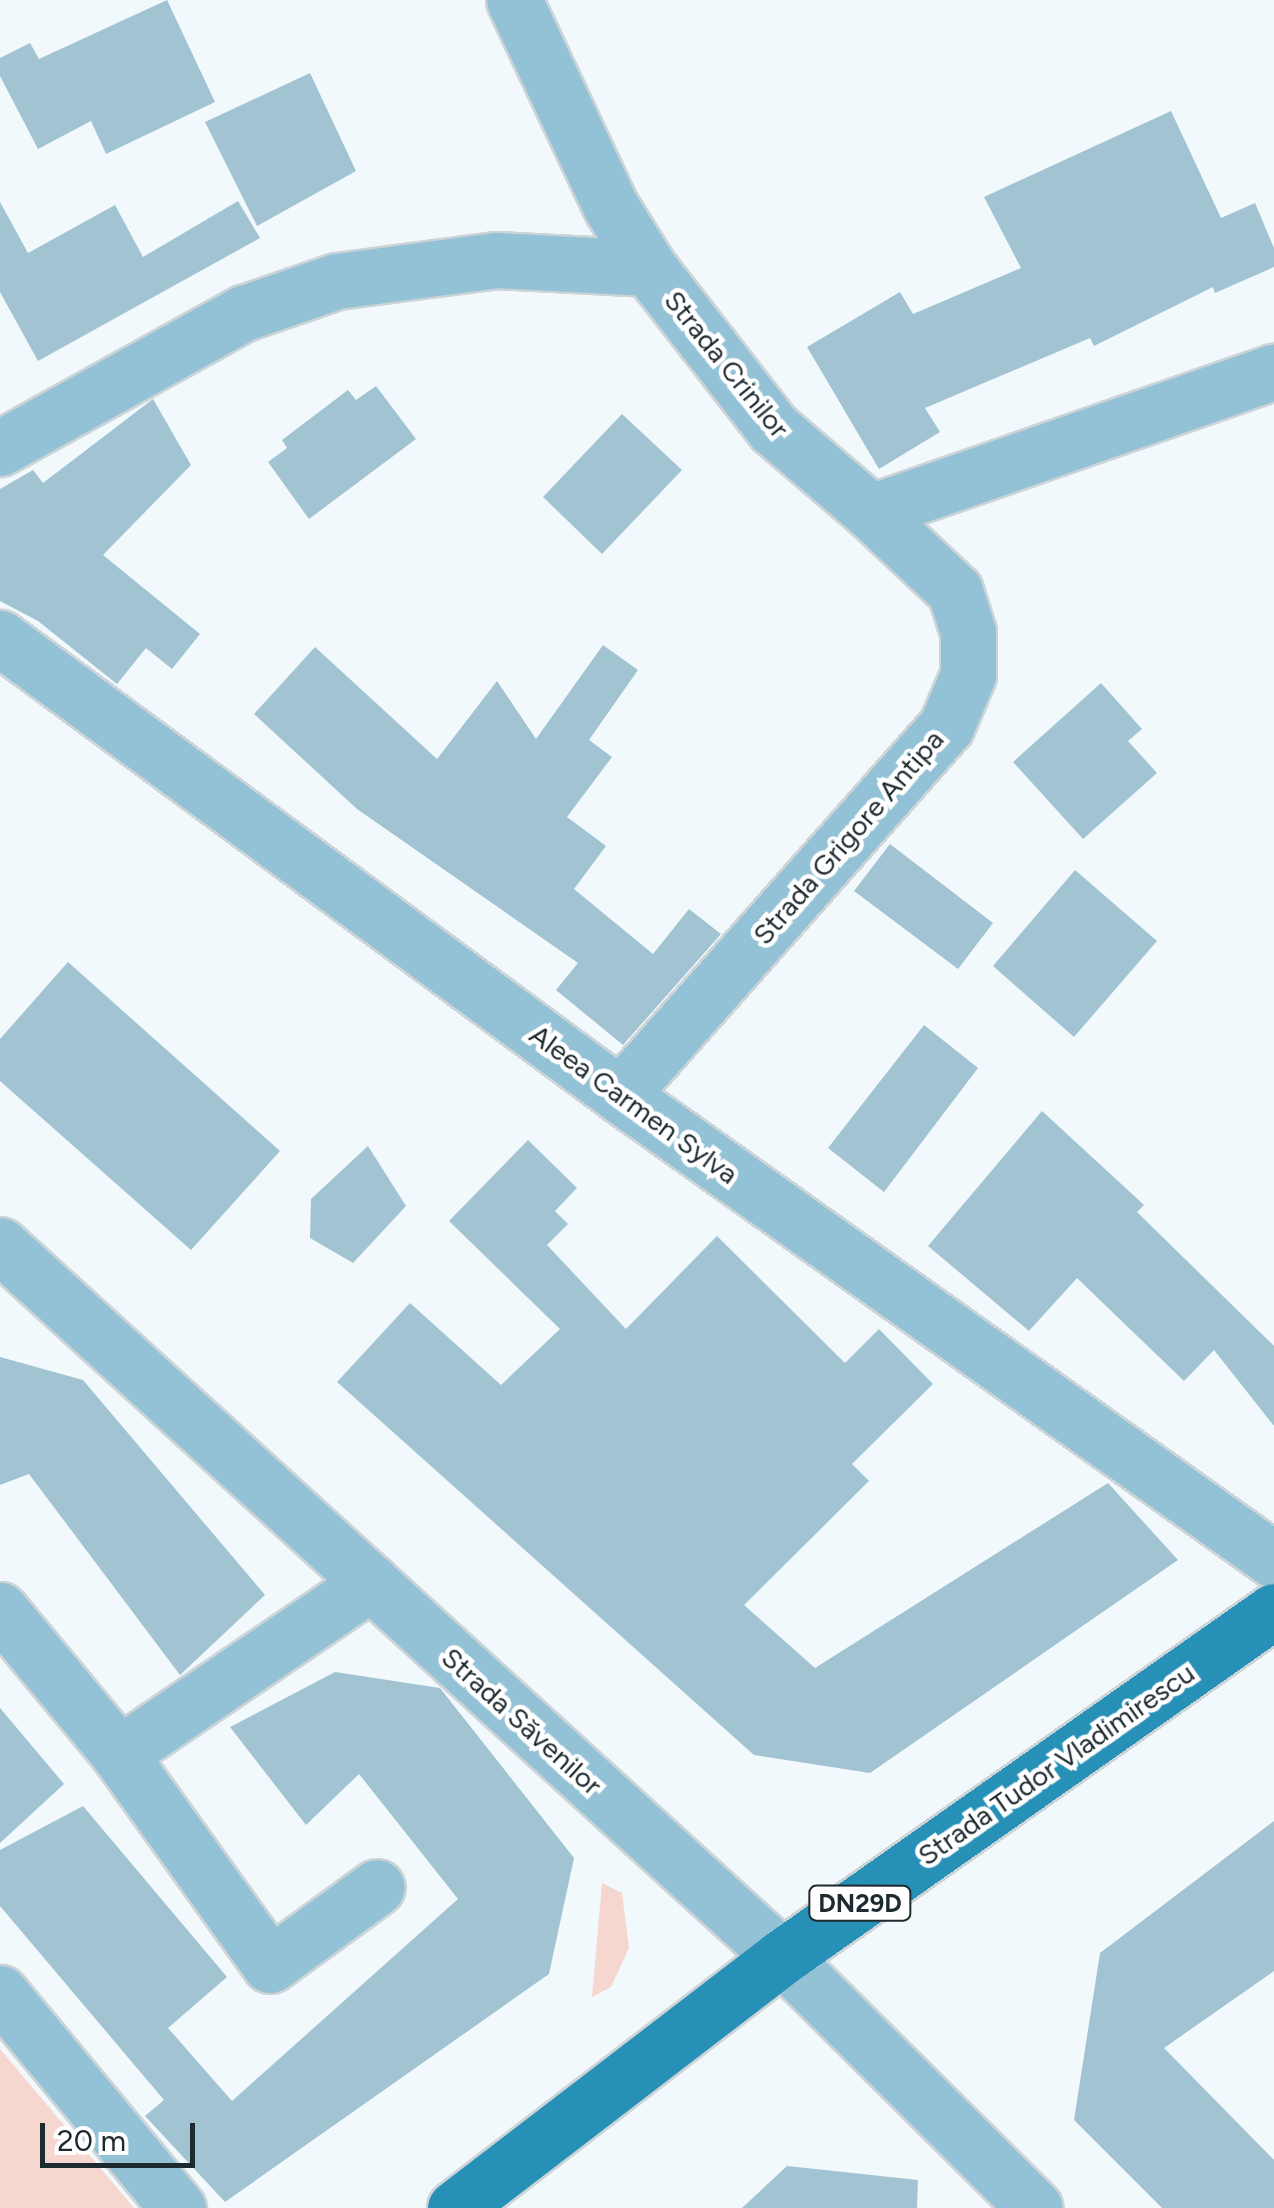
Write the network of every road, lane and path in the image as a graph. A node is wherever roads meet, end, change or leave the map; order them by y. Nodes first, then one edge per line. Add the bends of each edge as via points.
1 (514, 0) edge
2 (649, 268) junction
3 (1274, 372) edge
4 (0, 448) edge
5 (870, 512) junction
6 (0, 638) edge
7 (620, 1096) junction
8 (7, 1264) edge
9 (1274, 1560) edge
10 (371, 1584) junction
11 (0, 1610) edge
12 (1274, 1611) edge
13 (119, 1754) junction
14 (376, 1887) dead end
15 (782, 1957) junction
16 (0, 1993) edge
17 (178, 2208) edge
18 (456, 2208) edge
19 (1035, 2208) edge

1 - 2 street via 611,207
2 - 4 street, Strada Crinilor via 496,260 338,281 244,313
2 - 5 street, Strada Crinilor via 773,428
3 - 5 street
5 - 7 street, Strada Grigore Antipa via 955,591 968,632 968,675 946,726
6 - 7 street, Aleea Carmen Sylva
7 - 9 street, Aleea Carmen Sylva
8 - 10 street, Strada Săvenilor
10 - 13 street
10 - 15 street, Strada Săvenilor
11 - 13 street
12 - 15 main road, Strada Tudor Vladimirescu / DN29D
13 - 14 street via 270,1966
15 - 18 main road, Strada Tudor Vladimirescu / DN29D
15 - 19 street, Strada Săvenilor
16 - 17 street

